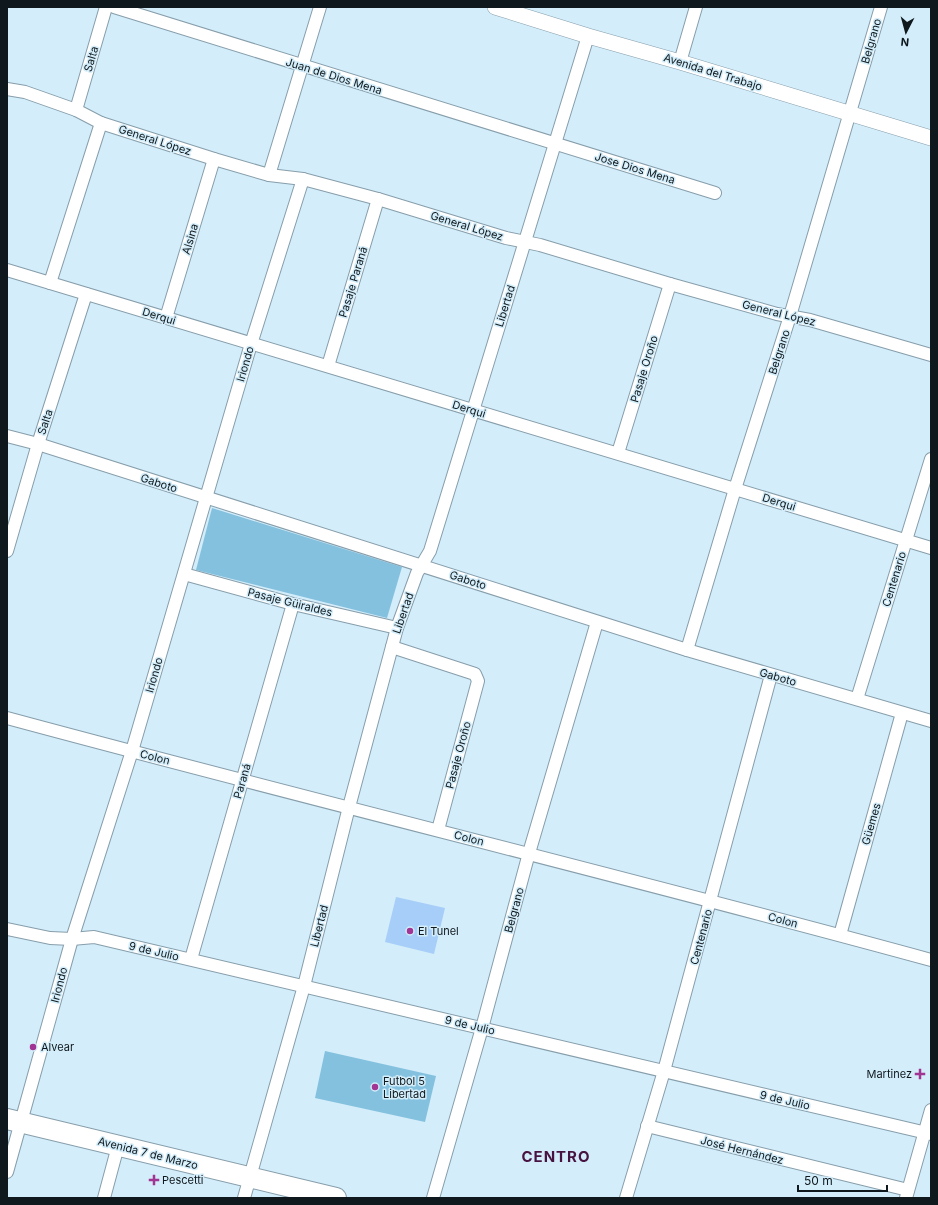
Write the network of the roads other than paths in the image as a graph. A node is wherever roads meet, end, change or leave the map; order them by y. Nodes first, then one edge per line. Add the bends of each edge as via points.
1 (106, 7) edge
2 (114, 7) edge
3 (320, 7) edge
4 (696, 7) edge
5 (882, 7) edge
6 (501, 8) edge
7 (588, 36) junction
8 (680, 62) junction
9 (301, 66) junction
10 (7, 89) edge
11 (76, 110) junction
12 (850, 114) junction
13 (101, 123) junction
14 (931, 138) edge
15 (555, 143) junction
16 (214, 159) junction
17 (269, 175) junction
18 (303, 179) junction
19 (715, 193) dead end
20 (378, 199) junction
21 (525, 242) junction
22 (7, 270) edge
23 (50, 283) junction
24 (670, 284) junction
25 (86, 294) junction
26 (790, 316) junction
27 (166, 318) junction
28 (251, 344) junction
29 (931, 355) edge
30 (328, 366) junction
31 (473, 410) junction
32 (7, 436) edge
33 (38, 444) junction
34 (618, 454) junction
35 (931, 459) edge
36 (735, 489) junction
37 (206, 498) junction
38 (9, 534) edge
39 (906, 540) junction
40 (931, 548) edge
41 (7, 551) edge
42 (422, 565) junction
43 (184, 574) junction
44 (293, 604) junction
45 (597, 622) junction
46 (397, 628) junction
47 (392, 647) junction
48 (687, 650) junction
49 (771, 675) junction
50 (857, 700) junction
51 (902, 713) junction
52 (7, 718) edge
53 (931, 721) edge
54 (132, 752) junction
55 (242, 779) junction
56 (349, 807) junction
57 (438, 830) junction
58 (529, 853) junction
59 (711, 901) junction
60 (7, 929) edge
61 (840, 935) junction
62 (72, 939) junction
63 (191, 959) junction
64 (931, 960) edge
65 (304, 986) junction
66 (482, 1028) junction
67 (664, 1071) junction
68 (931, 1110) edge
69 (14, 1121) edge
70 (647, 1126) junction
71 (928, 1133) edge
72 (118, 1146) junction
73 (7, 1172) edge
74 (250, 1178) junction
75 (907, 1194) edge
76 (104, 1198) edge
77 (244, 1198) edge
78 (336, 1198) edge
79 (433, 1198) edge
80 (626, 1198) edge

1 - 11 street, Salta
2 - 9 street, Juan de Dios Mena
3 - 9 street
4 - 8 street
5 - 12 street, Belgrano
6 - 7 street, Avenida del Trabajo
7 - 8 street, Avenida del Trabajo
7 - 15 street, Libertad
8 - 12 street, Avenida del Trabajo
9 - 15 street, Juan de Dios Mena
9 - 17 street
10 - 11 street, General López via 26,92
11 - 13 street, General López
12 - 14 street, Avenida del Trabajo
12 - 26 street, Belgrano
13 - 16 street, General López
13 - 23 street
15 - 19 street, Jose Dios Mena
15 - 21 street, Libertad
16 - 17 street, General López
16 - 27 street, Alsina
17 - 18 street, General López
18 - 20 street, General López
18 - 28 street, Iriondo
20 - 21 street, General López
20 - 30 street, Pasaje Paraná
21 - 24 street, General López
21 - 31 street, Libertad
22 - 23 street, Derqui
23 - 25 street, Derqui
24 - 26 street, General López
24 - 34 street, Pasaje Oroño
25 - 27 street, Derqui
25 - 33 street, Salta
26 - 29 street, General López
26 - 36 street, Belgrano
27 - 28 street, Derqui
28 - 30 street, Derqui
28 - 37 street, Iriondo
30 - 31 street, Derqui
31 - 34 street, Derqui
31 - 42 street, Libertad via 430,551
32 - 33 street, Gaboto
33 - 37 street, Gaboto
33 - 38 street, Salta
34 - 36 street, Derqui
35 - 39 street, Centenario
36 - 39 street, Derqui
36 - 48 street, Belgrano
37 - 42 street, Gaboto
37 - 43 street, Iriondo
38 - 41 street, Salta
39 - 40 street, Derqui
39 - 50 street, Centenario
42 - 45 street, Gaboto
42 - 46 street, Libertad
43 - 44 street, Pasaje Güiraldes
43 - 54 street, Iriondo
44 - 46 street, Pasaje Güiraldes
44 - 55 street, Paraná
45 - 48 street, Gaboto
45 - 58 street, Belgrano
46 - 47 street, Libertad
47 - 56 street, Libertad
47 - 57 street, Pasaje Oroño via 475,674 478,681
48 - 49 street, Gaboto
49 - 50 street, Gaboto
49 - 59 street, Centenario
50 - 51 street, Gaboto
51 - 53 street, Gaboto
51 - 61 street, Güemes
52 - 54 street, Colon
54 - 55 street, Colon
54 - 62 street, Iriondo
55 - 56 street, Colon
55 - 63 street, Paraná
56 - 57 street, Colon
56 - 65 street, Libertad
57 - 58 street, Colon
58 - 59 street, Colon
58 - 66 street, Belgrano
59 - 61 street, Colon
59 - 67 street, Centenario
60 - 62 street, 9 de Julio via 50,938
61 - 64 street, Colon
62 - 63 street, 9 de Julio via 94,937
62 - 69 street, Iriondo
63 - 65 street, 9 de Julio
65 - 66 street, 9 de Julio
65 - 74 street, Libertad
66 - 67 street, 9 de Julio
66 - 79 street, Belgrano
67 - 70 street, Centenario
67 - 71 street, 9 de Julio
68 - 71 street
69 - 72 main road, Avenida 7 de Marzo
69 - 73 street, Iriondo
70 - 75 street, José Hernández
70 - 80 street, Centenario
71 - 75 street
72 - 74 main road, Avenida 7 de Marzo
72 - 76 street
74 - 77 street, Libertad
74 - 78 main road, Avenida 7 de Marzo

